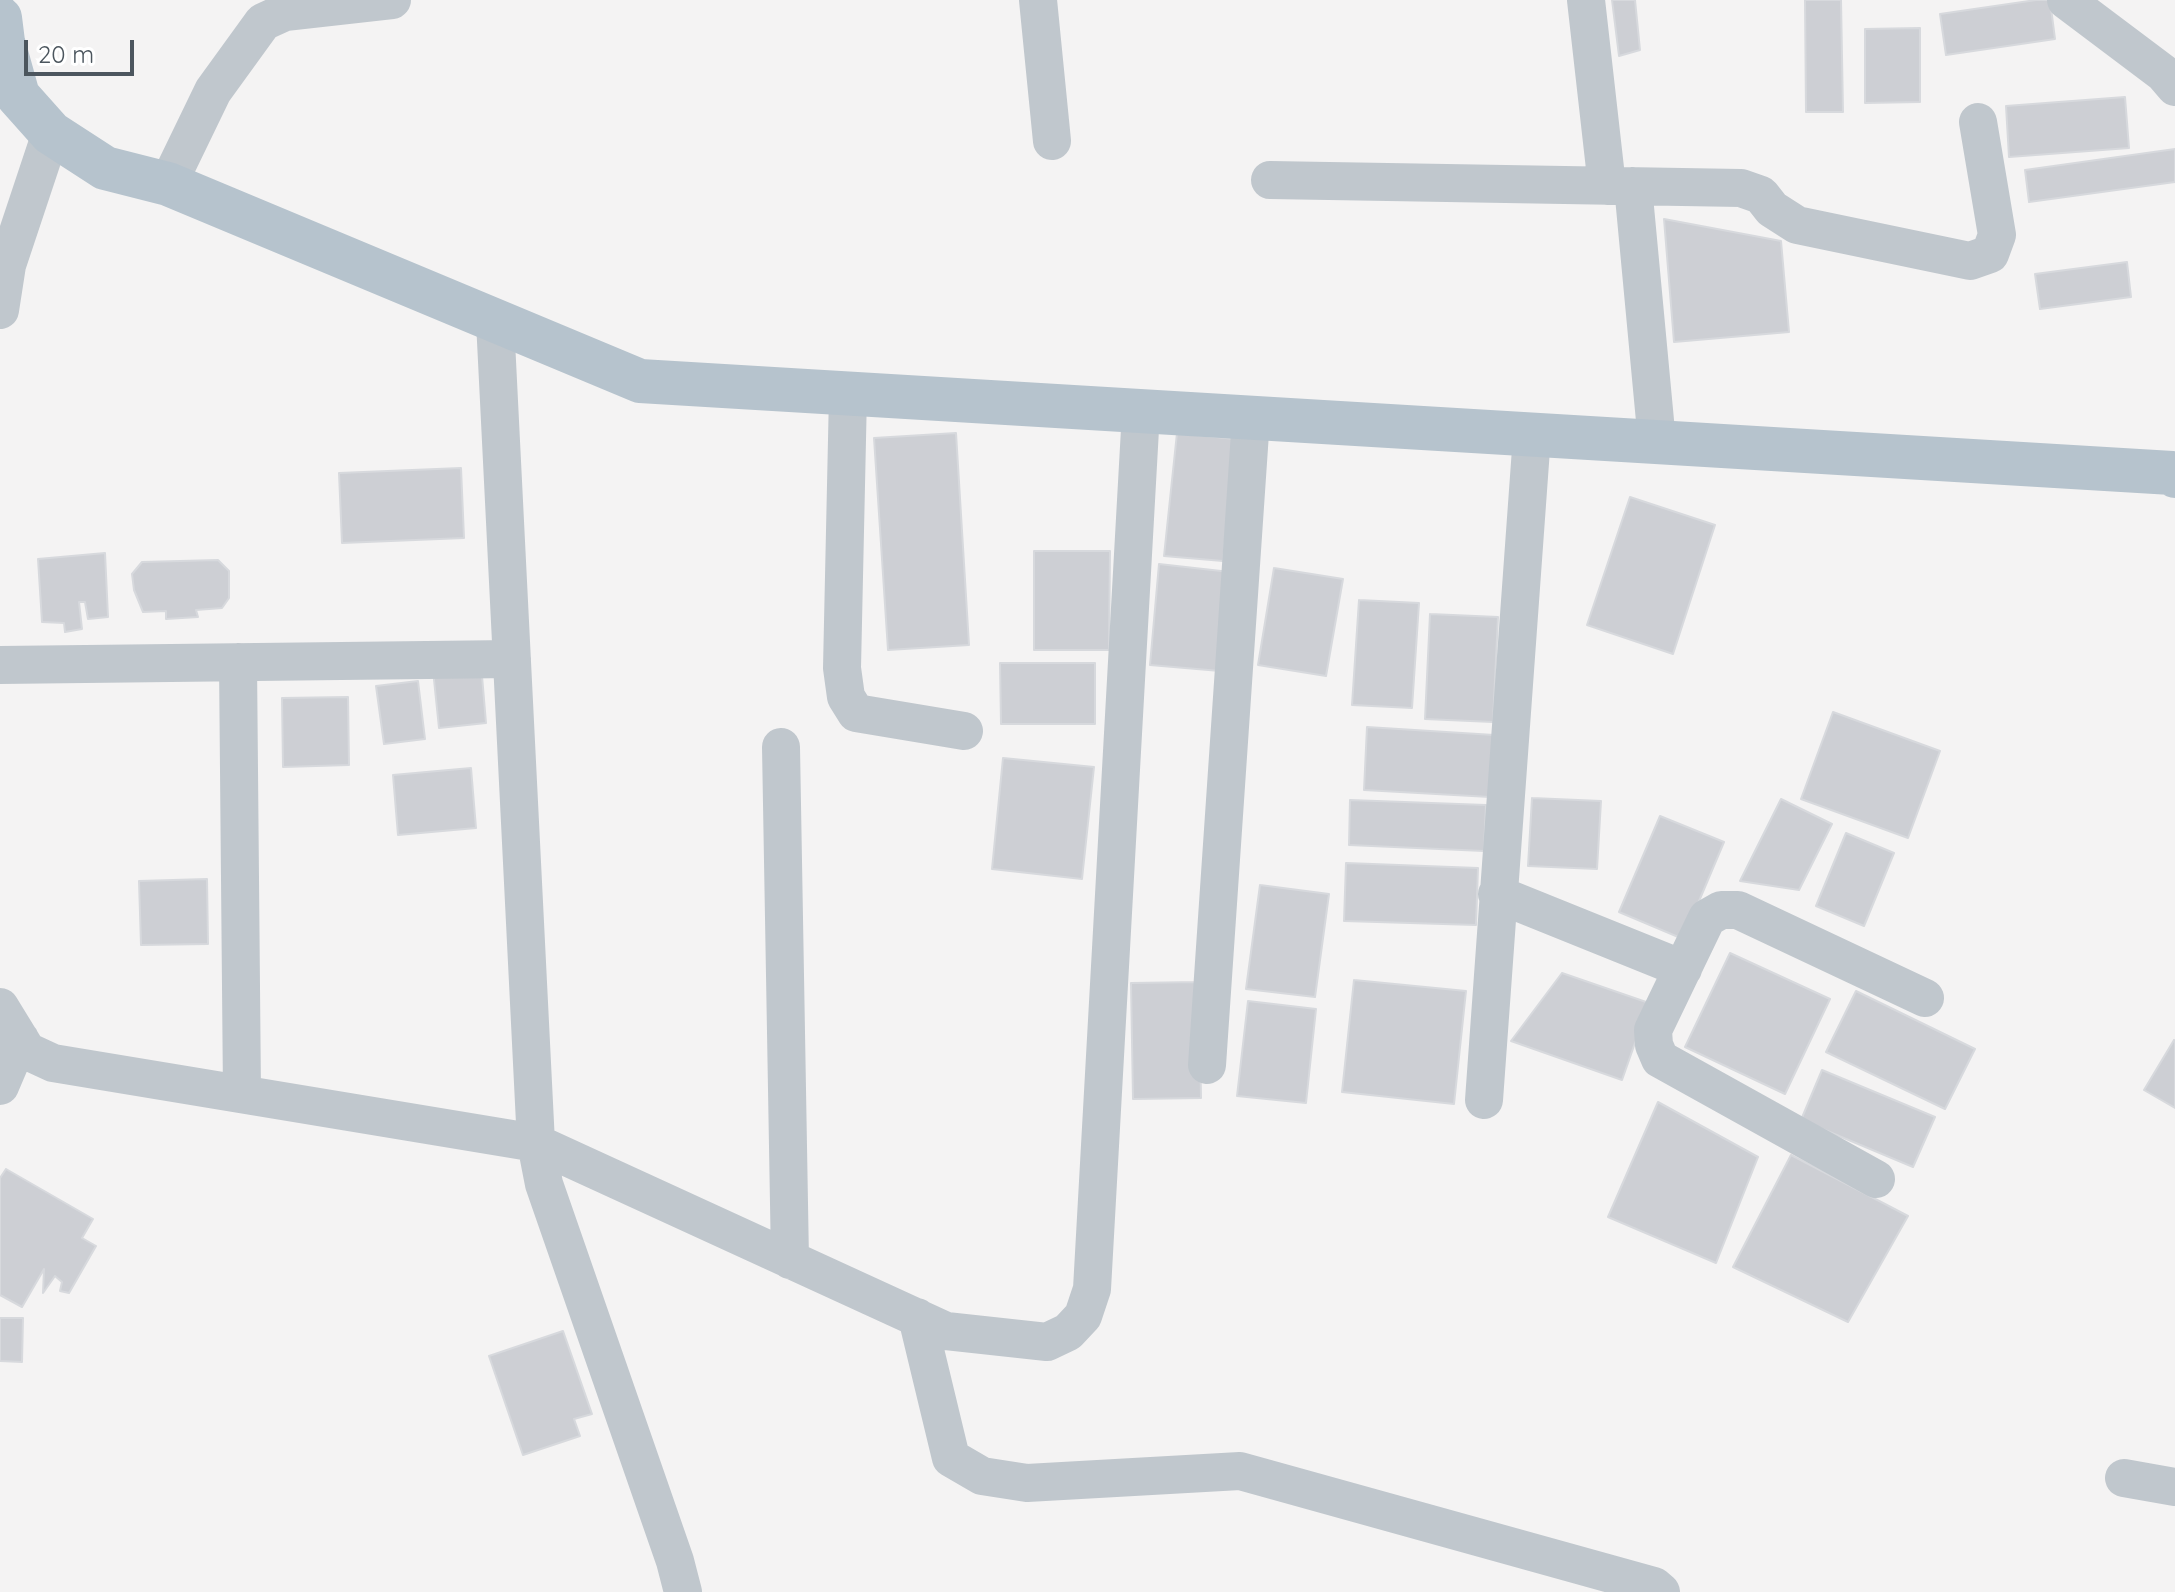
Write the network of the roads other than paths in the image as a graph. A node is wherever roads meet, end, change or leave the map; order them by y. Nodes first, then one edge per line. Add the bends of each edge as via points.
1 (392, 0) edge
2 (1038, 0) edge
3 (1586, 0) edge
4 (2066, 0) edge
5 (257, 11) edge
6 (0, 18) edge
7 (2175, 87) edge
8 (1978, 122) dead end
9 (51, 133) junction
10 (1052, 141) dead end
11 (1270, 180) dead end
12 (168, 184) junction
13 (1620, 186) junction
14 (1, 303) edge
15 (495, 321) junction
16 (848, 394) junction
17 (1141, 411) junction
18 (1251, 418) junction
19 (1532, 435) junction
20 (1657, 442) junction
21 (2175, 476) edge
22 (512, 659) junction
23 (238, 662) junction
24 (0, 665) edge
25 (964, 731) dead end
26 (781, 747) dead end
27 (1497, 894) junction
28 (1683, 969) junction
29 (1925, 998) dead end
30 (0, 1007) edge
31 (20, 1039) junction
32 (1207, 1065) dead end
33 (0, 1086) edge
34 (242, 1094) junction
35 (1484, 1100) dead end
36 (536, 1143) junction
37 (1876, 1179) dead end
38 (790, 1260) junction
39 (917, 1317) junction
40 (2124, 1478) dead end
41 (2175, 1487) edge
42 (683, 1592) edge
43 (1661, 1592) edge

1 - 5 street
2 - 10 street
3 - 13 street
4 - 7 street
5 - 12 street
6 - 9 main road via 18,96
8 - 13 street via 1997,235 1990,254 1970,261 1797,225 1761,195 1741,188
9 - 12 main road via 105,168
9 - 14 street via 7,265
11 - 13 street
12 - 15 main road
13 - 20 street
15 - 16 main road via 640,381
15 - 22 street
16 - 17 main road
16 - 25 street via 842,668 846,697 856,713
17 - 18 main road
17 - 39 street via 1092,1289 1083,1316 1068,1332 1047,1342 946,1331
18 - 19 main road
18 - 32 street
19 - 20 main road
19 - 27 street
20 - 21 main road
22 - 23 street
22 - 36 street
23 - 24 street
23 - 34 street
26 - 38 street
27 - 28 street
27 - 35 street
28 - 29 street via 1707,918 1721,910 1738,910
28 - 37 street via 1653,1030 1660,1059
30 - 31 street
31 - 33 street
31 - 34 street via 27,1051 53,1063
34 - 36 street
36 - 38 street
36 - 42 street via 544,1184
38 - 39 street
39 - 43 street via 951,1458 982,1476 1027,1483 1240,1471
40 - 41 street

